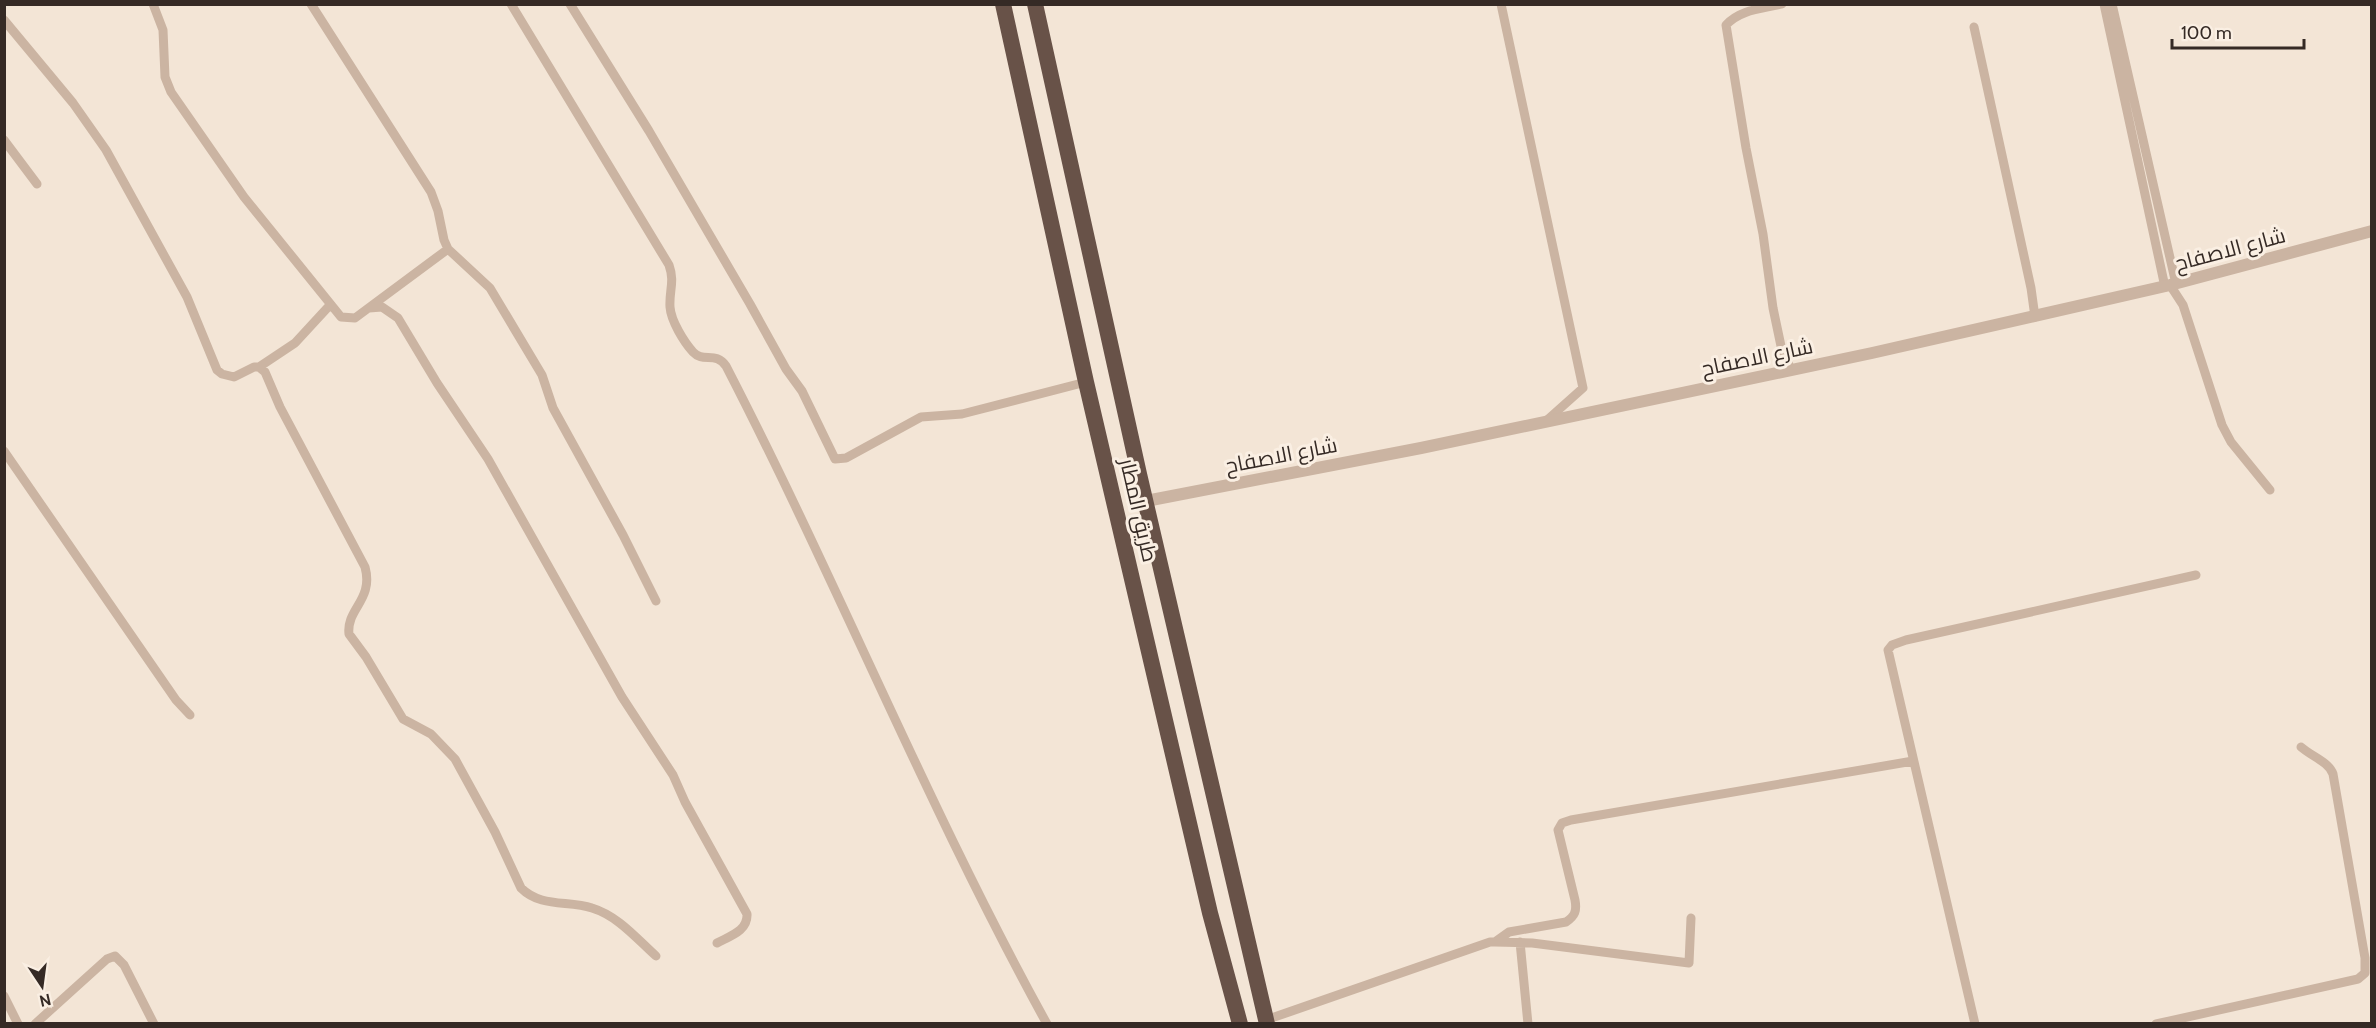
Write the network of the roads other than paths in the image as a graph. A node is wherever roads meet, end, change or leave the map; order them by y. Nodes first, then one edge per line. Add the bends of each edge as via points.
1 (153, 4) edge
2 (310, 4) edge
3 (511, 4) edge
4 (570, 4) edge
5 (1003, 4) edge
6 (1035, 4) edge
7 (1501, 4) edge
8 (1782, 4) edge
9 (2104, 4) edge
10 (2112, 4) edge
11 (4, 20) edge
12 (1974, 27) dead end
13 (4, 140) edge
14 (37, 184) dead end
15 (2372, 231) edge
16 (448, 249) junction
17 (2170, 285) junction
18 (330, 305) junction
19 (369, 308) junction
20 (2035, 317) junction
21 (259, 367) junction
22 (1791, 369) junction
23 (1086, 382) junction
24 (1546, 422) junction
25 (4, 451) edge
26 (2270, 490) dead end
27 (1146, 501) junction
28 (2196, 575) dead end
29 (656, 601) dead end
30 (190, 715) dead end
31 (2301, 747) dead end
32 (1913, 761) junction
33 (1691, 918) dead end
34 (1495, 942) junction
35 (1520, 942) junction
36 (717, 943) dead end
37 (656, 956) dead end
38 (4, 996) edge
39 (1267, 1022) edge
40 (18, 1023) edge
41 (35, 1023) edge
42 (154, 1023) edge
43 (1047, 1023) edge
44 (1240, 1023) edge
45 (1528, 1023) edge
46 (1975, 1023) edge
47 (2156, 1023) edge

1 - 18 street via 163,30 165,77 171,92 244,197
2 - 16 street via 431,192
3 - 43 street via 669,265 673,283 670,307 676,325 694,352 701,357 717,358 726,366 764,438 961,860
4 - 23 street via 802,391 835,459 846,458 921,417 962,414
5 - 23 highway, طريق المطار
6 - 27 highway, طريق المطار
7 - 24 street via 1583,388
8 - 22 street via 1744,12 1726,25 1773,308 1781,346
9 - 17 street
10 - 17 street
11 - 21 street via 73,103 111,158 187,297 217,370 234,377
12 - 20 street
13 - 14 street
15 - 17 street, شارع الاصفاح
16 - 19 street
16 - 29 street via 490,288 542,375 553,408
17 - 20 street, شارع الاصفاح
17 - 26 street via 2183,305 2222,425
18 - 19 street via 345,319 355,318
18 - 21 street via 295,343
19 - 36 street via 382,307 398,318 502,482 616,687 673,775 747,914 743,928
20 - 22 street, شارع الاصفاح
21 - 37 street via 267,375 365,567 367,588 350,620 349,634 399,714 408,724 431,734 455,759 521,888 540,900 603,912
22 - 24 street, شارع الاصفاح
23 - 44 highway, طريق المطار via 1210,913
24 - 27 street, شارع الاصفاح
25 - 30 street
27 - 39 highway, طريق المطار
28 - 32 street via 1892,645 1888,652
31 - 47 street via 2331,768 2333,774 2365,958 2364,973 2358,979
32 - 34 street via 1562,823 1558,830 1576,909 1573,917 1566,922 1509,932
32 - 46 street
33 - 35 street via 1689,963
34 - 35 street
34 - 39 street
35 - 45 street
38 - 40 street
41 - 42 street via 106,959 115,956 124,965

